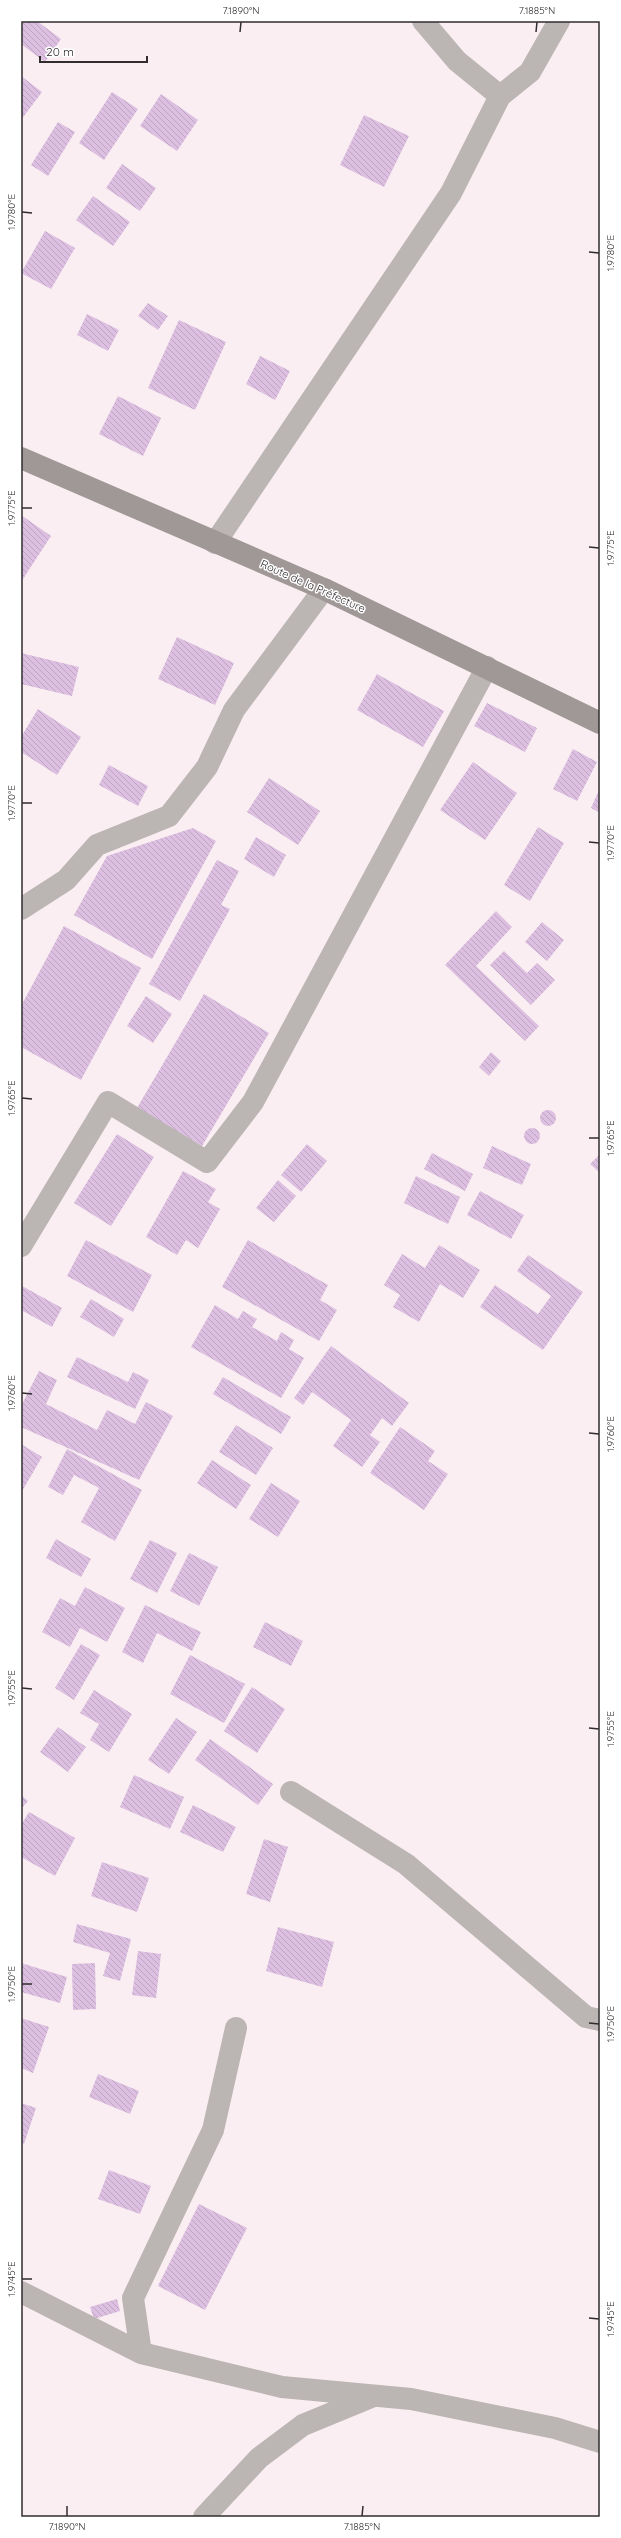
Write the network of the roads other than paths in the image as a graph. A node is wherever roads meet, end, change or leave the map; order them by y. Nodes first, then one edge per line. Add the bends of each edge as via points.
1 (423, 21) edge
2 (559, 21) edge
3 (500, 96) junction
4 (21, 458) edge
5 (215, 544) junction
6 (324, 590) junction
7 (487, 667) junction
8 (600, 723) edge
9 (21, 909) edge
10 (21, 1246) edge
11 (291, 1792) dead end
12 (600, 2020) edge
13 (236, 2028) dead end
14 (21, 2292) edge
15 (141, 2353) junction
16 (374, 2396) junction
17 (600, 2442) edge
18 (204, 2517) edge

1 - 3 street via 457,61
2 - 3 street via 530,72
3 - 5 street via 452,193
4 - 5 street, Route de la Préfecture
5 - 6 street, Route de la Préfecture
6 - 7 street, Route de la Préfecture
6 - 9 street via 234,710 207,767 169,816 97,845 66,880
7 - 8 street, Route de la Préfecture
7 - 10 street via 252,1102 207,1162 108,1102
11 - 12 street via 406,1864 586,2016
13 - 15 street via 212,2130 133,2298
14 - 15 street
15 - 16 street via 282,2387
16 - 17 street via 411,2399 555,2428
16 - 18 street via 302,2425 259,2458

